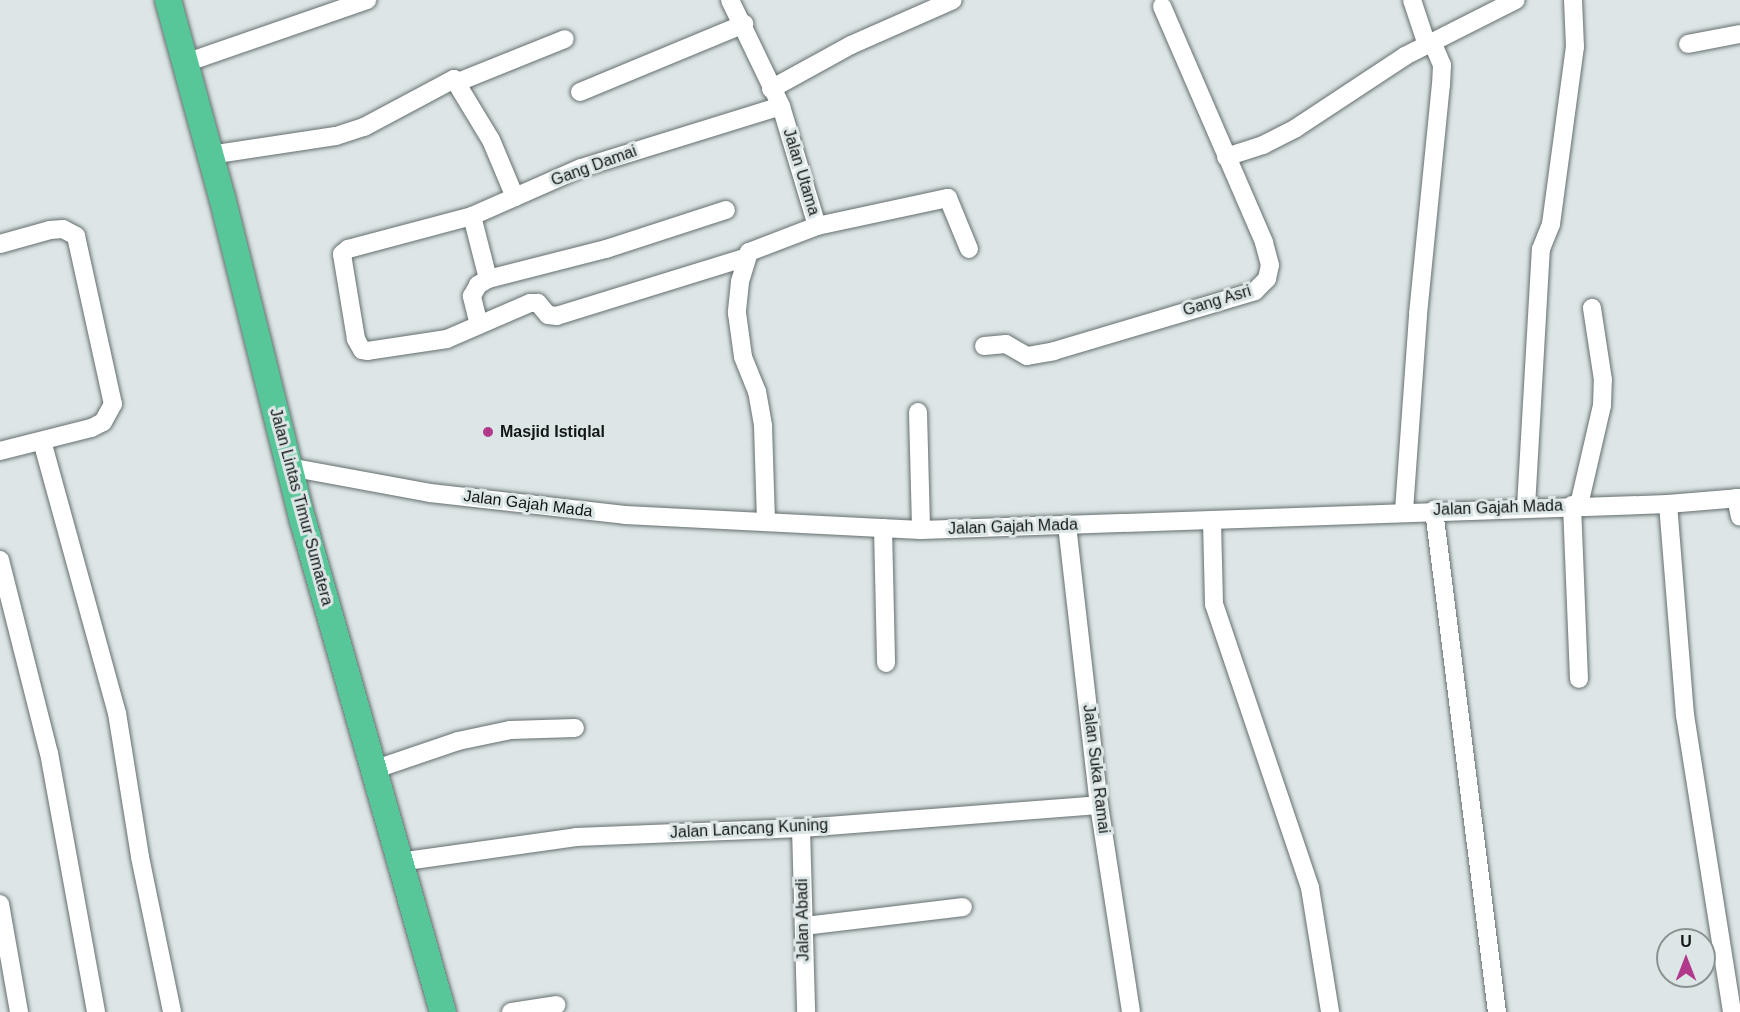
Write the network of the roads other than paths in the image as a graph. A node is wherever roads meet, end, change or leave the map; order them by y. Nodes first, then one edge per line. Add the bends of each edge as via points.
1 (168, 0) edge
2 (367, 0) edge
3 (730, 0) edge
4 (953, 0) edge
5 (1412, 0) edge
6 (1516, 0) edge
7 (1573, 0) edge
8 (934, 4) edge
9 (1162, 6) dead end
10 (744, 24) junction
11 (1740, 34) edge
12 (565, 39) dead end
13 (1430, 44) junction
14 (1688, 44) dead end
15 (185, 63) junction
16 (458, 82) junction
17 (771, 89) junction
18 (580, 92) dead end
19 (781, 106) junction
20 (210, 155) junction
21 (1226, 157) junction
22 (515, 197) junction
23 (726, 210) dead end
24 (472, 216) junction
25 (817, 226) junction
26 (0, 244) edge
27 (969, 249) dead end
28 (744, 258) junction
29 (488, 279) junction
30 (1592, 309) dead end
31 (479, 325) junction
32 (984, 346) dead end
33 (918, 412) dead end
34 (42, 441) junction
35 (0, 451) edge
36 (289, 467) junction
37 (1738, 498) edge
38 (1668, 504) junction
39 (1576, 505) junction
40 (1526, 507) junction
41 (1434, 510) junction
42 (1404, 511) junction
43 (1740, 517) edge
44 (766, 521) junction
45 (1212, 521) junction
46 (1067, 525) junction
47 (883, 528) junction
48 (921, 530) junction
49 (0, 560) edge
50 (886, 663) dead end
51 (1579, 679) dead end
52 (575, 728) dead end
53 (373, 770) junction
54 (1099, 805) junction
55 (801, 828) junction
56 (399, 862) junction
57 (0, 904) edge
58 (963, 907) dead end
59 (804, 926) junction
60 (556, 1005) dead end
61 (20, 1012) edge
62 (96, 1012) edge
63 (172, 1012) edge
64 (443, 1012) edge
65 (511, 1012) edge
66 (806, 1012) edge
67 (1131, 1012) edge
68 (1330, 1012) edge
69 (1497, 1012) edge
70 (1732, 1012) edge

1 - 15 highway, Jalan Lintas Timur Sumatera
2 - 15 street
3 - 10 street, Jalan Utama
4 - 8 street
5 - 13 street
6 - 13 street
7 - 40 street via 1575,47 1551,224 1541,249
8 - 17 street
9 - 21 street, Gang Asri
10 - 17 street, Jalan Utama
10 - 18 street
11 - 14 street
12 - 16 street
13 - 21 street via 1296,128 1263,145
13 - 42 street via 1442,65 1441,85 1418,314
15 - 20 highway, Jalan Lintas Timur Sumatera
16 - 20 street via 449,79 376,122 336,136
16 - 22 street via 491,140
17 - 19 street, Jalan Utama
19 - 22 street, Gang Damai via 581,168
19 - 25 street, Jalan Utama
20 - 36 highway, Jalan Lintas Timur Sumatera
21 - 32 street, Gang Asri via 1264,242 1270,265 1263,286 1054,351 1027,356 1006,344
22 - 24 street, Gang Damai
23 - 29 street via 606,249
24 - 29 street
24 - 31 street, Gang Damai via 348,249 342,254 356,339 362,350 447,339
25 - 27 street via 948,198
25 - 28 street, Jalan Utama via 756,249
26 - 34 street via 50,230 63,229 76,236 112,389 113,404 103,422
28 - 31 street, Jalan Utama via 557,316 548,315 534,303
28 - 44 street via 737,314 743,357 757,391 763,426
29 - 31 street via 478,285 472,296
30 - 39 street via 1604,380 1602,405
33 - 48 street
34 - 35 street
34 - 63 street via 117,713 142,868
36 - 44 street, Jalan Gajah Mada via 504,502 625,515
36 - 53 highway, Jalan Lintas Timur Sumatera
37 - 38 street, Jalan Gajah Mada
37 - 43 street
38 - 39 street, Jalan Gajah Mada
38 - 70 street via 1685,715
39 - 40 street, Jalan Gajah Mada
39 - 51 street
40 - 41 street, Jalan Gajah Mada
41 - 42 street, Jalan Gajah Mada
41 - 69 street
42 - 45 street, Jalan Gajah Mada
44 - 47 street, Jalan Gajah Mada
45 - 46 street, Jalan Gajah Mada
45 - 68 street via 1214,604 1310,888
46 - 48 street, Jalan Gajah Mada
46 - 54 street, Jalan Suka Ramai
47 - 48 street, Jalan Gajah Mada
47 - 50 street
49 - 62 street via 51,763
52 - 53 street via 510,730 458,741
53 - 56 highway, Jalan Lintas Timur Sumatera
54 - 55 street, Jalan Lancang Kuning
54 - 67 street, Jalan Suka Ramai
55 - 56 street, Jalan Lancang Kuning via 576,837
55 - 59 street, Jalan Abadi
56 - 64 highway, Jalan Lintas Timur Sumatera
57 - 61 street
58 - 59 street
59 - 66 street, Jalan Abadi
60 - 65 street

